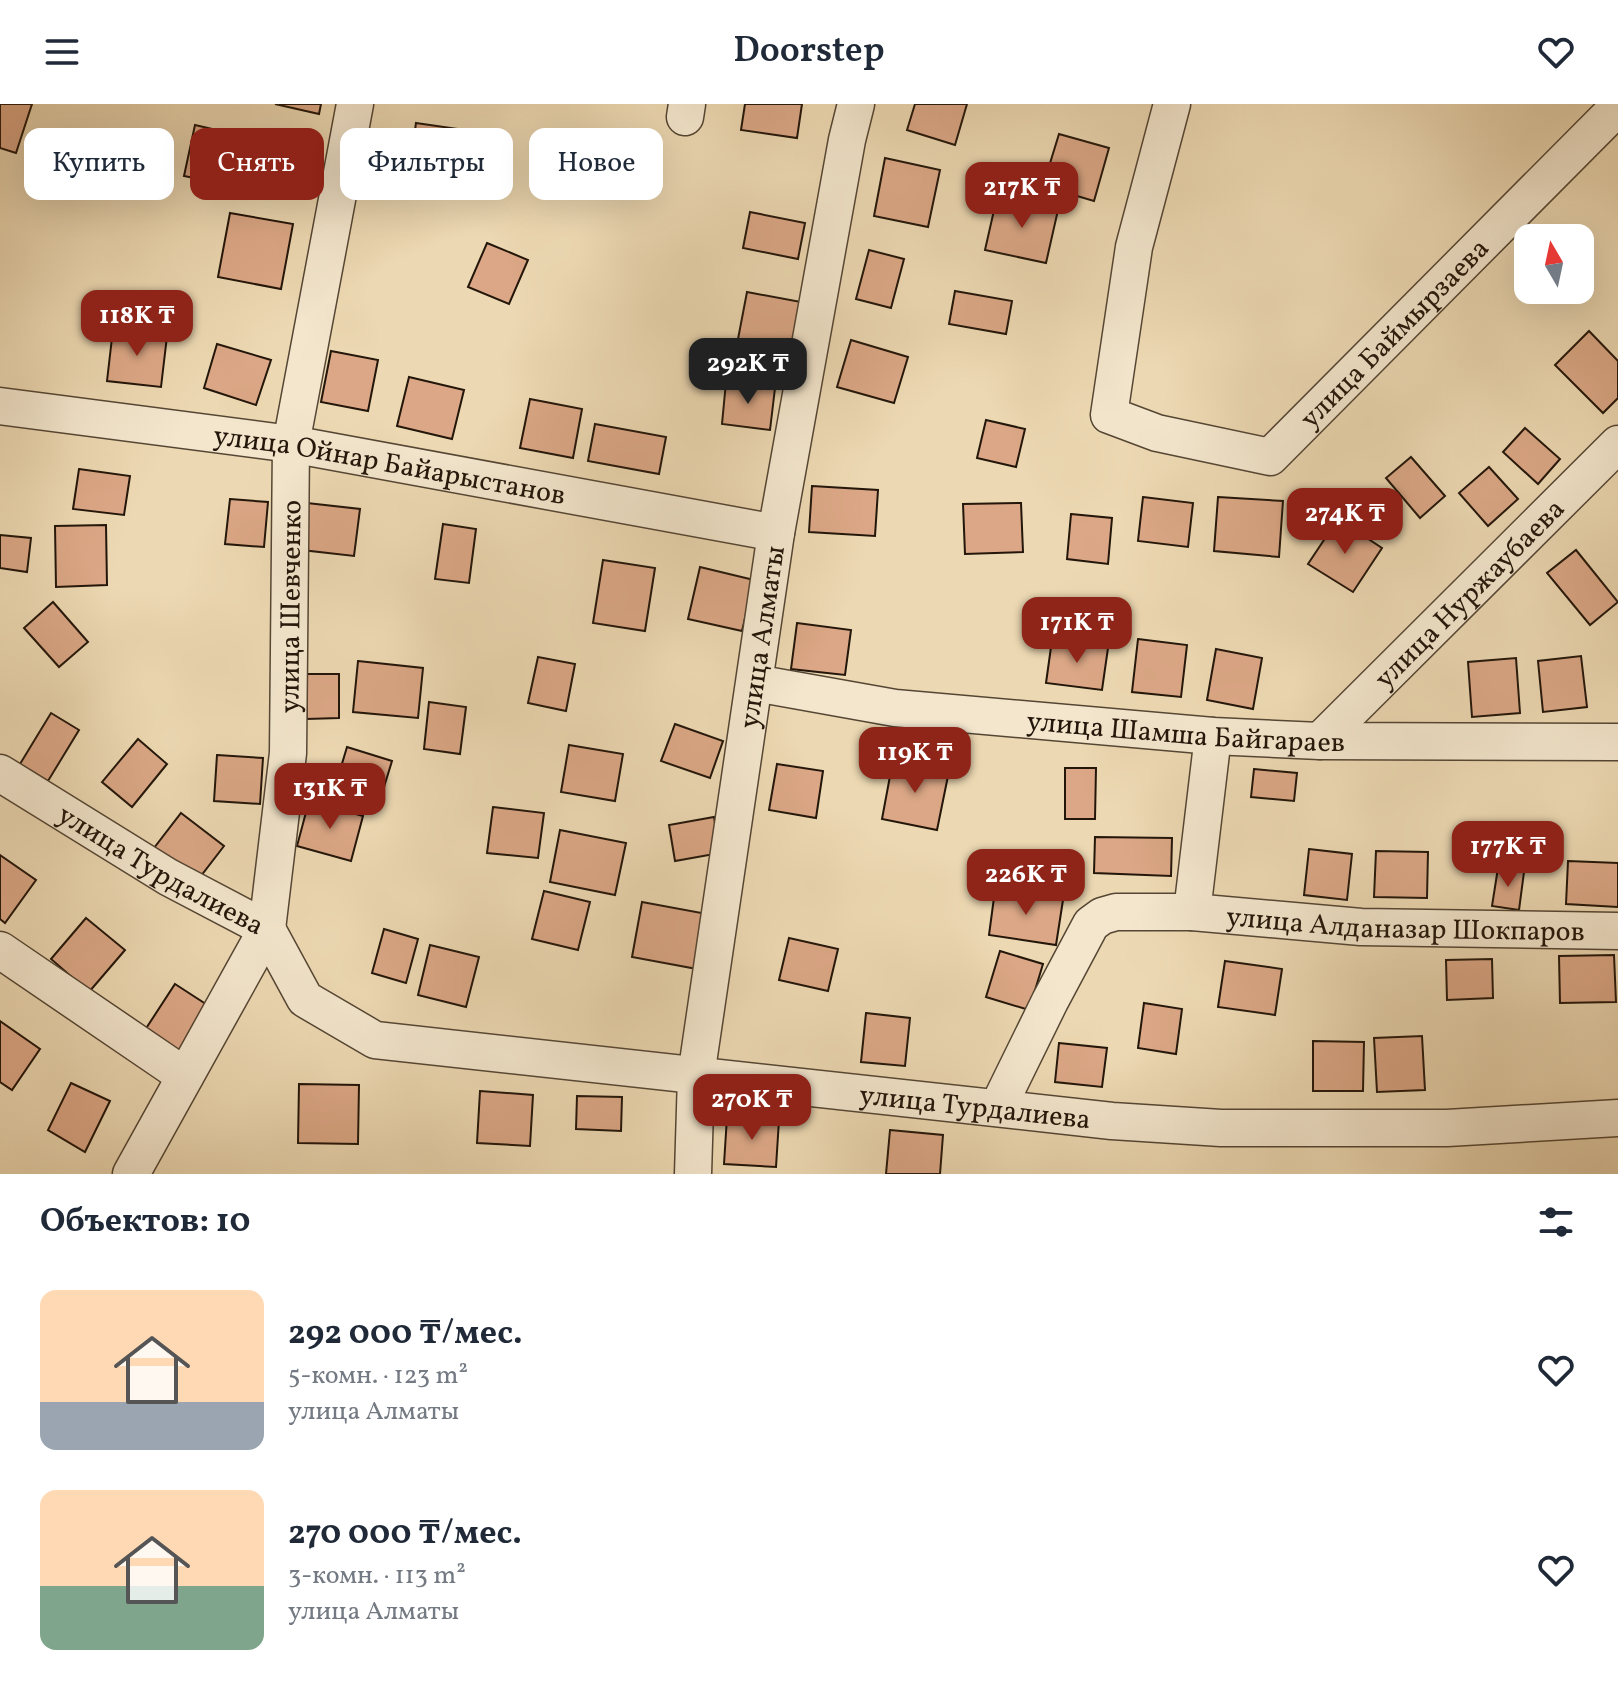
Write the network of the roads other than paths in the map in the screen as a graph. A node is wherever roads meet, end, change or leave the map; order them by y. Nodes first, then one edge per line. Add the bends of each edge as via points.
1 (355, 104) edge
2 (856, 104) edge
3 (1172, 104) edge
4 (1618, 107) edge
5 (0, 406) edge
6 (291, 444) junction
7 (1618, 444) edge
8 (776, 533) junction
9 (755, 683) junction
10 (1213, 736) junction
11 (1320, 741) junction
12 (1618, 742) edge
13 (0, 773) edge
14 (1192, 912) junction
15 (267, 929) junction
16 (1618, 931) edge
17 (0, 950) edge
18 (185, 1076) junction
19 (696, 1076) junction
20 (998, 1107) junction
21 (1618, 1118) edge
22 (131, 1174) edge
23 (693, 1174) edge

1 - 6 street, улица Шевченко
2 - 8 street, улица Алматы
3 - 4 street, улица Баймырзаева via 1134,247 1109,415 1157,433 1270,457
5 - 6 street, улица Ойнар Байарыстанов
6 - 8 street, улица Ойнар Байарыстанов
6 - 15 street, улица Шевченко via 288,753
7 - 11 street, улица Нуржаубаева
8 - 9 street, улица Алматы
9 - 10 street, улица Шамша Байгараев via 895,708
9 - 19 street, улица Алматы
10 - 11 street, улица Шамша Байгараев
10 - 14 street
11 - 12 street, улица Шамша Байгараев
13 - 15 street, улица Турдалиева via 168,877
14 - 16 street, улица Алданазар Шокпаров via 1361,927
14 - 20 street, улица Алданазар Шокпаров via 1116,912 1091,924
15 - 18 street, улица Шевченко
15 - 19 street, улица Турдалиева via 305,999 375,1040
17 - 18 street
18 - 22 street, улица Шевченко
19 - 20 street, улица Турдалиева
19 - 23 street, улица Алматы
20 - 21 street, улица Турдалиева via 1221,1128 1447,1128

